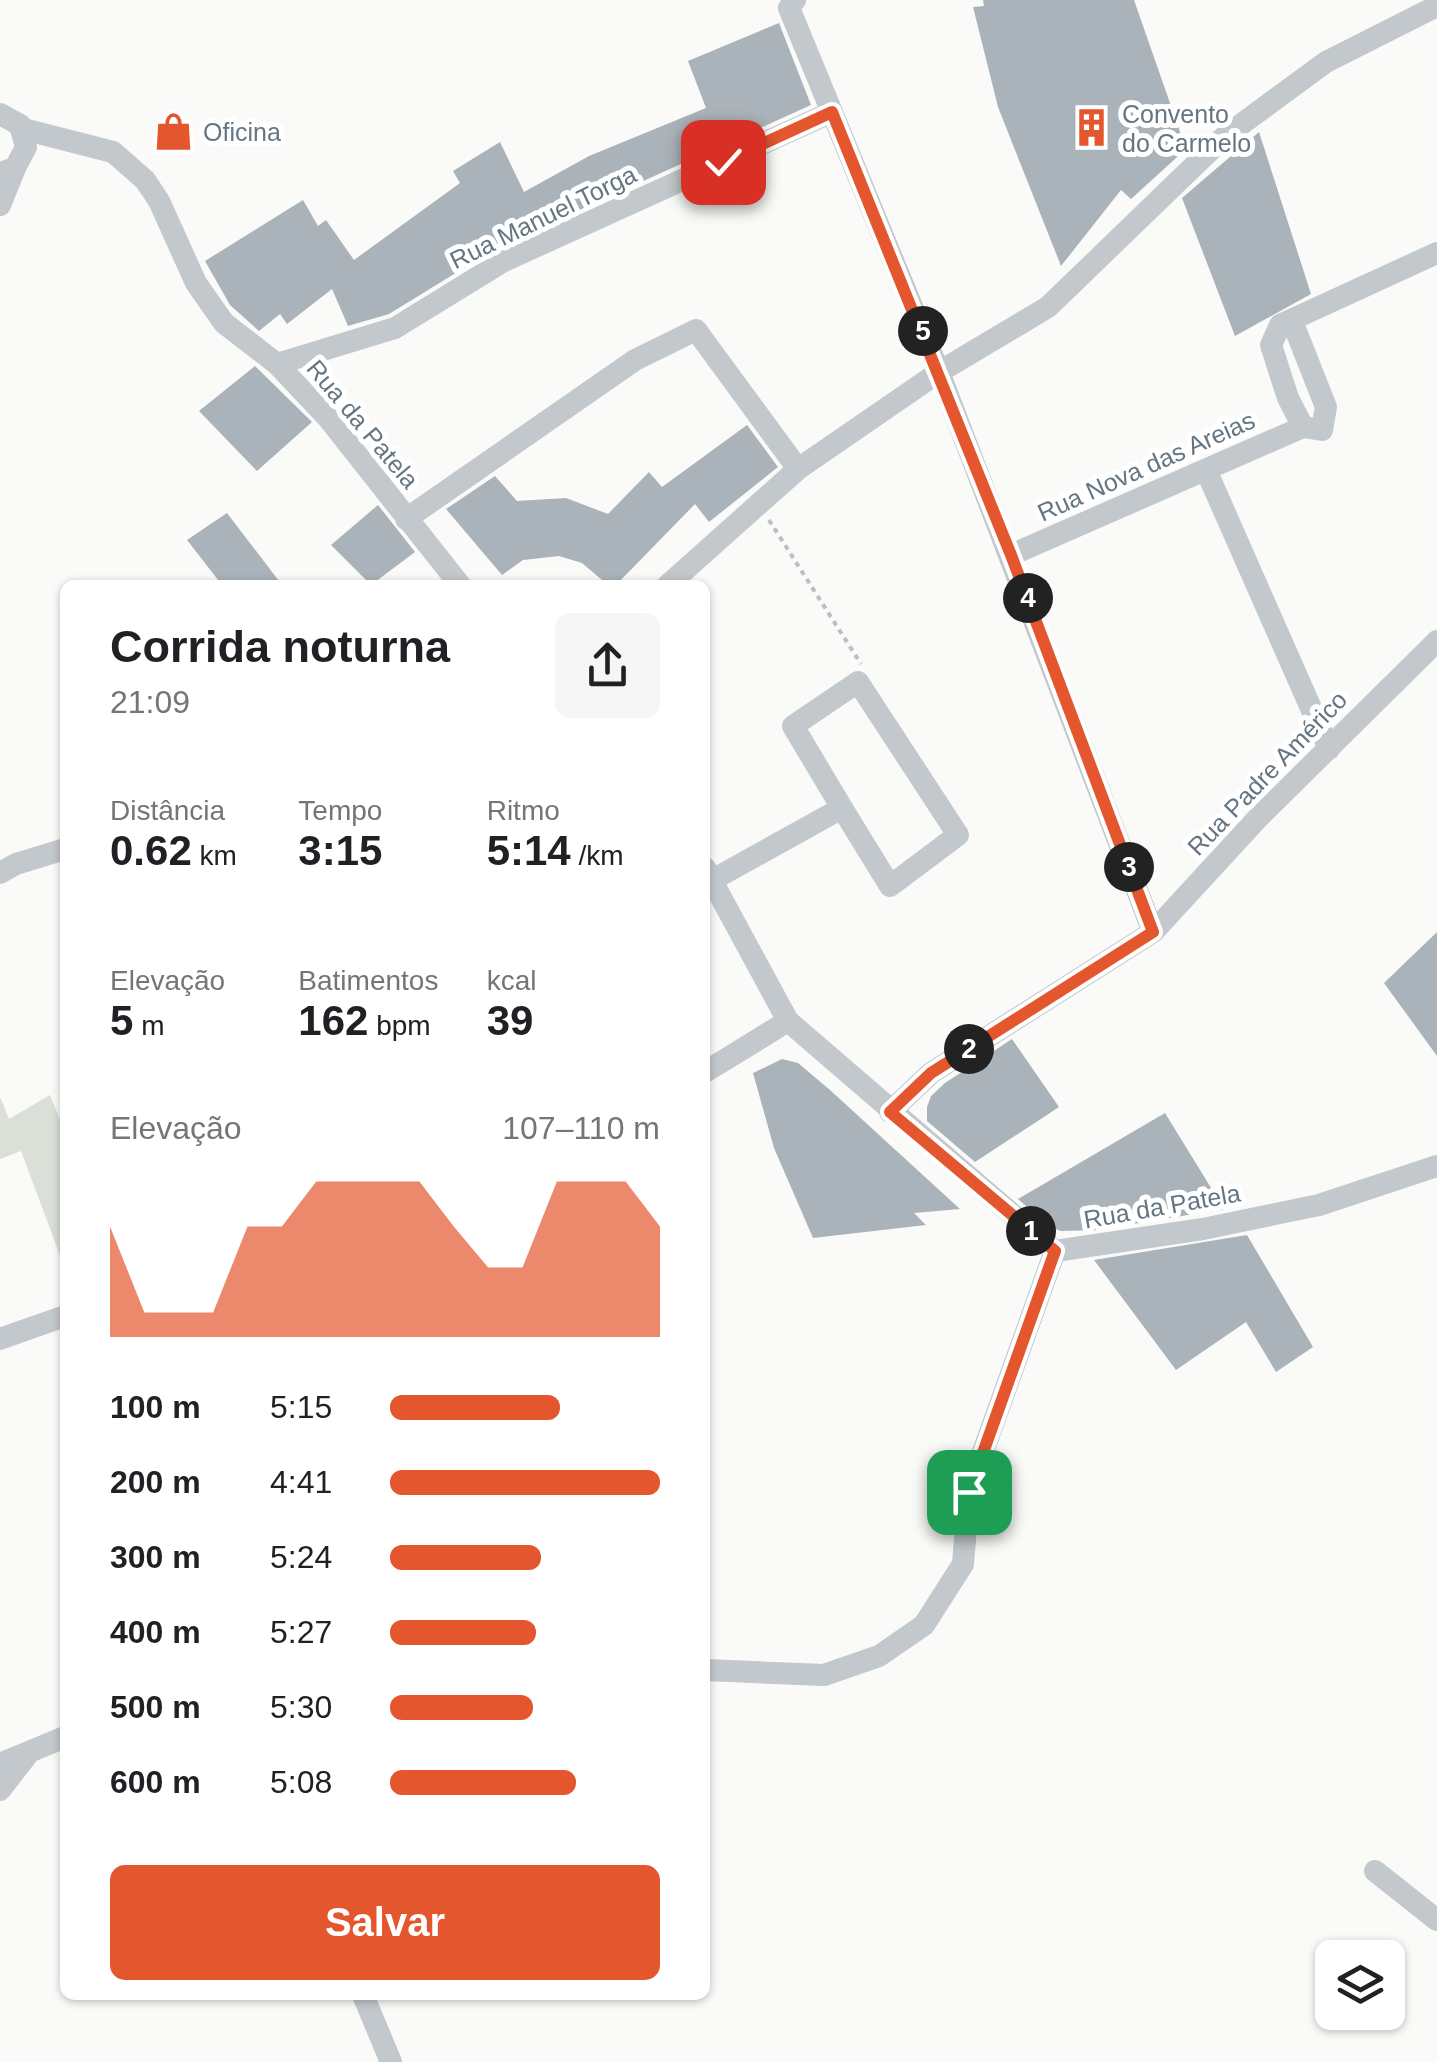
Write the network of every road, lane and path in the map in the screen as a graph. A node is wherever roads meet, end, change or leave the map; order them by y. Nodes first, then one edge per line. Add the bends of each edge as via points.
1 (795, 0) edge
2 (1437, 6) edge
3 (0, 91) edge
4 (832, 112) junction
5 (13, 122) edge
6 (64, 140) junction
7 (13, 166) edge
8 (0, 205) edge
9 (1437, 253) edge
10 (1292, 321) junction
11 (277, 364) junction
12 (939, 372) junction
13 (1303, 427) junction
14 (798, 470) junction
15 (1206, 470) junction
16 (759, 503) junction
17 (406, 518) junction
18 (1011, 555) junction
19 (456, 580) edge
20 (674, 580) edge
21 (1437, 641) edge
22 (861, 665) dead end
23 (1329, 748) junction
24 (842, 808) junction
25 (60, 851) edge
26 (0, 873) edge
27 (710, 876) edge
28 (710, 883) edge
29 (1153, 932) junction
30 (788, 1021) junction
31 (710, 1069) edge
32 (890, 1112) junction
33 (1437, 1166) edge
34 (1055, 1251) junction
35 (60, 1318) edge
36 (0, 1338) edge
37 (710, 1670) edge
38 (60, 1739) edge
39 (30, 1751) junction
40 (0, 1764) edge
41 (0, 1790) edge
42 (1375, 1871) dead end
43 (1437, 1920) edge
44 (364, 2000) edge
45 (391, 2062) edge

1 - 4 street via 790,8
2 - 12 street via 1312,72 1224,137 1048,307
3 - 5 street
4 - 11 street, Rua Manuel Torga via 504,261 395,328
4 - 12 street
5 - 6 street, Rua da Patela
5 - 7 street
6 - 7 street
6 - 11 street, Rua da Patela via 113,152 145,180 224,324
7 - 8 street
9 - 10 street
10 - 13 street via 1280,325 1271,345
10 - 13 street, Rua Nova das Areias via 1326,407 1322,430
11 - 17 street, Rua da Patela
12 - 14 street
12 - 18 street
13 - 15 street, Rua Nova das Areias
14 - 16 street
14 - 17 street via 696,330 635,360
15 - 18 street, Rua Nova das Areias
15 - 23 street
16 - 20 street
16 - 22 path
17 - 19 street, Rua da Patela
18 - 29 street
21 - 23 street, Rua Padre Américo
23 - 29 street, Rua Padre Américo
24 - 24 street via 793,726 858,682 958,835 890,886
24 - 27 street
25 - 26 street
28 - 30 street, Rua da Patela
29 - 32 street, Rua Padre Américo via 931,1073
30 - 31 street
30 - 32 street, Rua da Patela
32 - 34 street, Rua da Patela
33 - 34 street, Rua da Patela via 1319,1205
34 - 37 street via 969,1492 964,1564 924,1625 879,1656 824,1676
35 - 36 street
38 - 39 street
39 - 40 street
39 - 41 street
42 - 43 street
44 - 45 street

